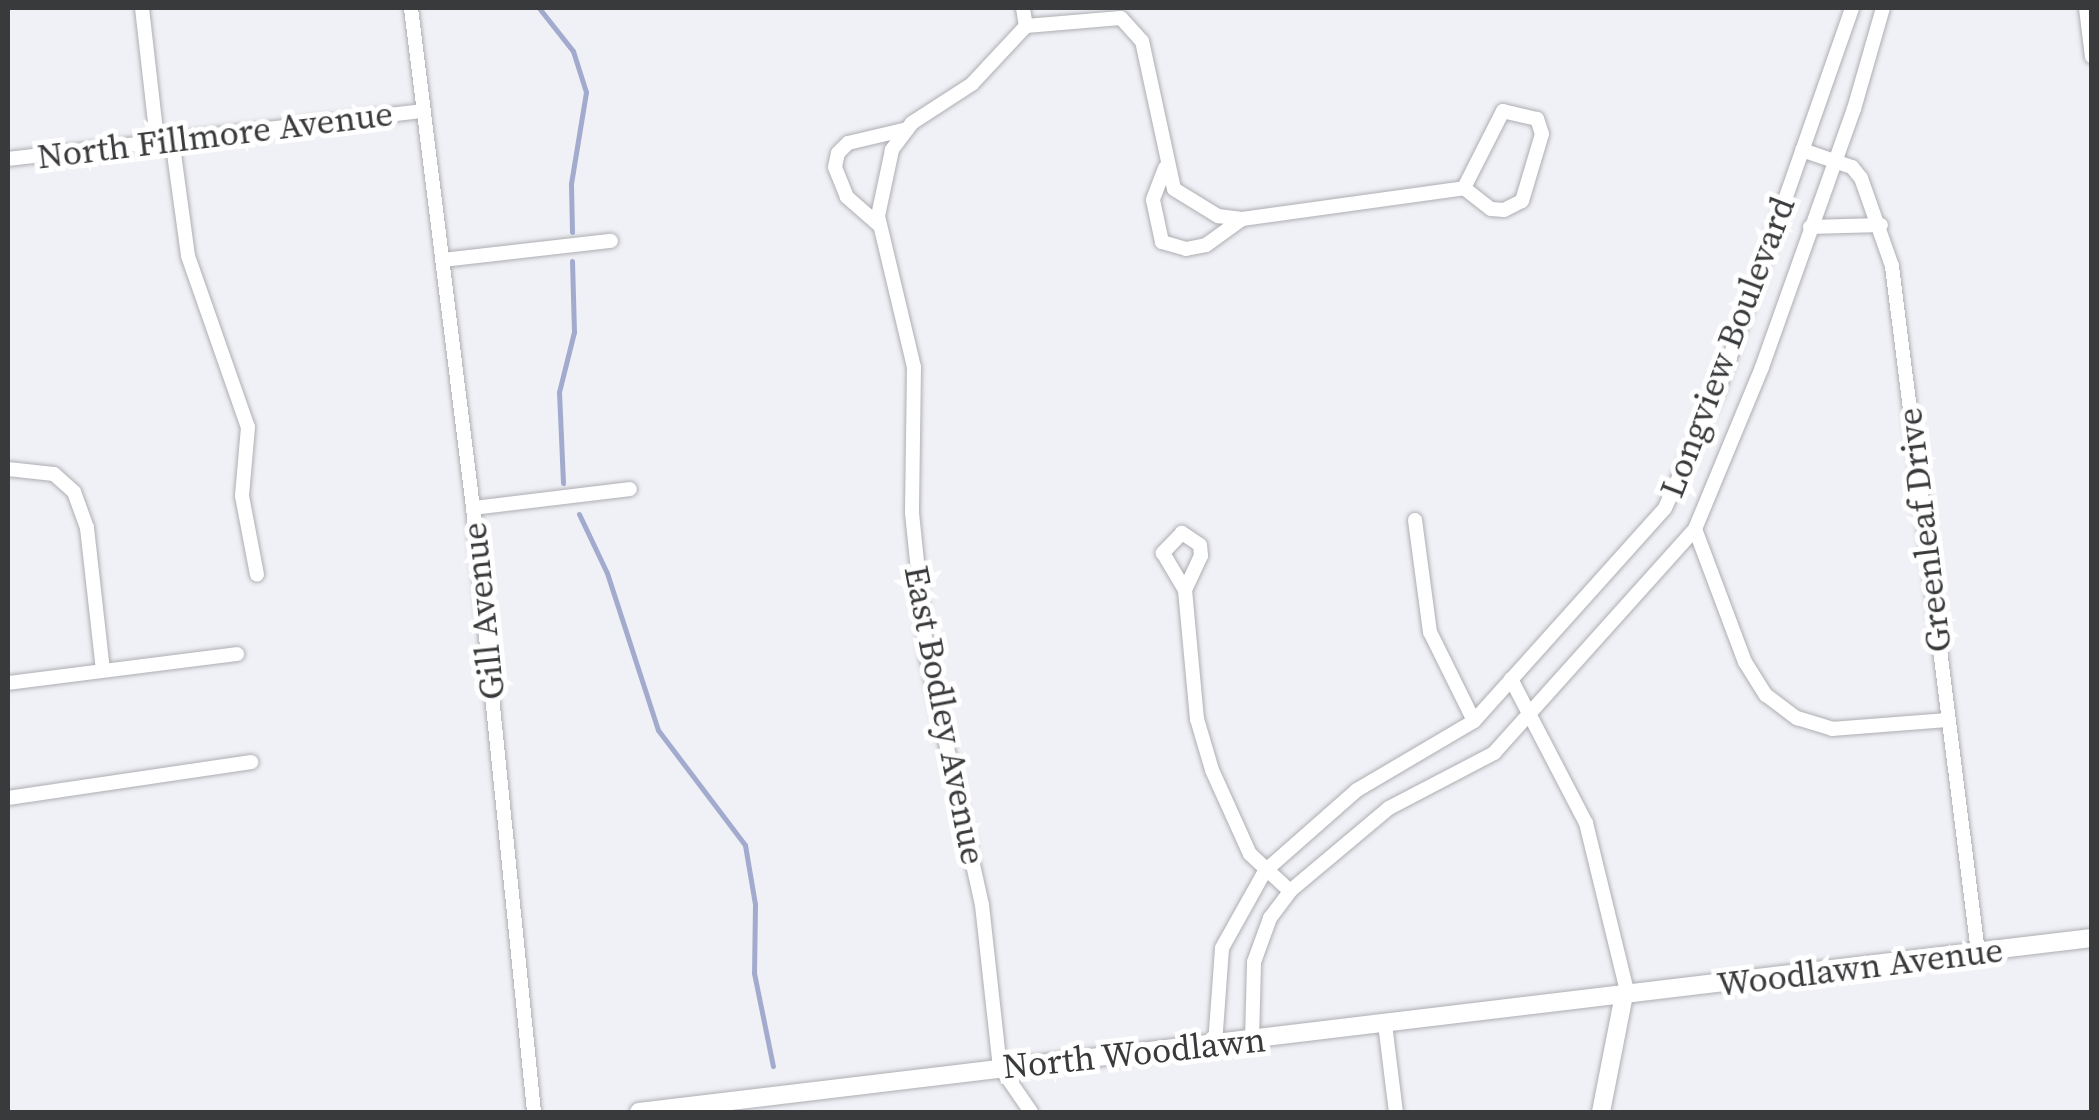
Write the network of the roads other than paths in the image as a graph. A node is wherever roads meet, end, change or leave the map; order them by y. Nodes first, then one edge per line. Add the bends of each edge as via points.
1 (142, 8) edge
2 (411, 8) edge
3 (1023, 8) edge
4 (1885, 8) edge
5 (2086, 8) edge
6 (1851, 10) edge
7 (1026, 26) junction
8 (2092, 57) edge
9 (423, 110) junction
10 (908, 129) junction
11 (164, 139) junction
12 (1802, 150) junction
13 (8, 159) edge
14 (1835, 160) junction
15 (1165, 168) junction
16 (1464, 188) junction
17 (1242, 219) junction
18 (1881, 224) junction
19 (880, 226) junction
20 (1810, 227) junction
21 (611, 241) dead end
22 (443, 260) junction
23 (8, 469) edge
24 (630, 489) dead end
25 (473, 508) junction
26 (1415, 520) dead end
27 (1695, 529) junction
28 (257, 575) dead end
29 (1185, 590) dead end
30 (237, 654) dead end
31 (103, 670) junction
32 (1510, 680) junction
33 (8, 683) edge
34 (1532, 709) junction
35 (1474, 720) junction
36 (1947, 720) junction
37 (250, 762) dead end
38 (8, 798) edge
39 (1265, 871) junction
40 (1290, 891) junction
41 (2092, 938) edge
42 (1978, 954) junction
43 (1626, 995) junction
44 (1385, 1024) junction
45 (1252, 1040) junction
46 (1215, 1044) junction
47 (1000, 1067) junction
48 (534, 1112) edge
49 (639, 1112) edge
50 (1031, 1112) edge
51 (1396, 1112) edge
52 (1601, 1112) edge

1 - 11 street
2 - 9 street, Gill Avenue
3 - 7 street
4 - 6 street
4 - 14 street, Longview Boulevard
5 - 8 street
6 - 12 street, Longview Boulevard
7 - 10 street, East Bodley Avenue via 972,84
7 - 15 street via 1121,18 1142,40
9 - 11 street, North Fillmore Avenue
9 - 22 street, Gill Avenue
10 - 19 street, East Bodley Avenue via 883,181
10 - 19 street via 848,143 838,153 835,167 848,197
11 - 13 street, North Fillmore Avenue
11 - 28 street via 188,256 248,426 242,496
12 - 14 street, Greenleaf Drive
12 - 32 street, Longview Boulevard via 1718,391 1666,508
14 - 18 street, Greenleaf Drive via 1861,178
14 - 20 street, Longview Boulevard
15 - 17 street via 1174,189 1194,206
15 - 17 street via 1153,200 1162,242 1186,249 1206,245
16 - 16 street via 1491,209 1522,201 1542,134 1537,119 1503,110
16 - 17 street
18 - 20 street, Longview Boulevard
18 - 36 street, Greenleaf Drive via 1892,266
19 - 47 street, East Bodley Avenue via 914,367 916,594 982,905
20 - 27 street, Longview Boulevard via 1743,419
21 - 22 street
22 - 25 street, Gill Avenue
23 - 31 street via 54,474 74,492 87,528
24 - 25 street
25 - 48 street, Gill Avenue
26 - 35 street via 1430,632
27 - 34 street, Longview Boulevard
27 - 36 street via 1745,662 1766,695 1797,718 1832,728
29 - 39 street via 1197,719 1228,810
30 - 31 street
31 - 33 street
32 - 34 street
32 - 35 street, Longview Boulevard
34 - 40 street, Longview Boulevard via 1494,754 1389,808
34 - 43 street via 1586,822
35 - 39 street, Longview Boulevard via 1357,790
36 - 42 street, Greenleaf Drive
37 - 38 street
39 - 40 street
39 - 46 street, Longview Boulevard via 1222,948
40 - 45 street, Longview Boulevard via 1270,918 1254,962
41 - 42 street, Woodlawn Avenue
42 - 43 street, Woodlawn Avenue
43 - 44 street, North Woodlawn
43 - 52 street
44 - 45 street, North Woodlawn
44 - 51 street
45 - 46 street, North Woodlawn
46 - 47 street, North Woodlawn
47 - 49 street, North Woodlawn
47 - 50 street

